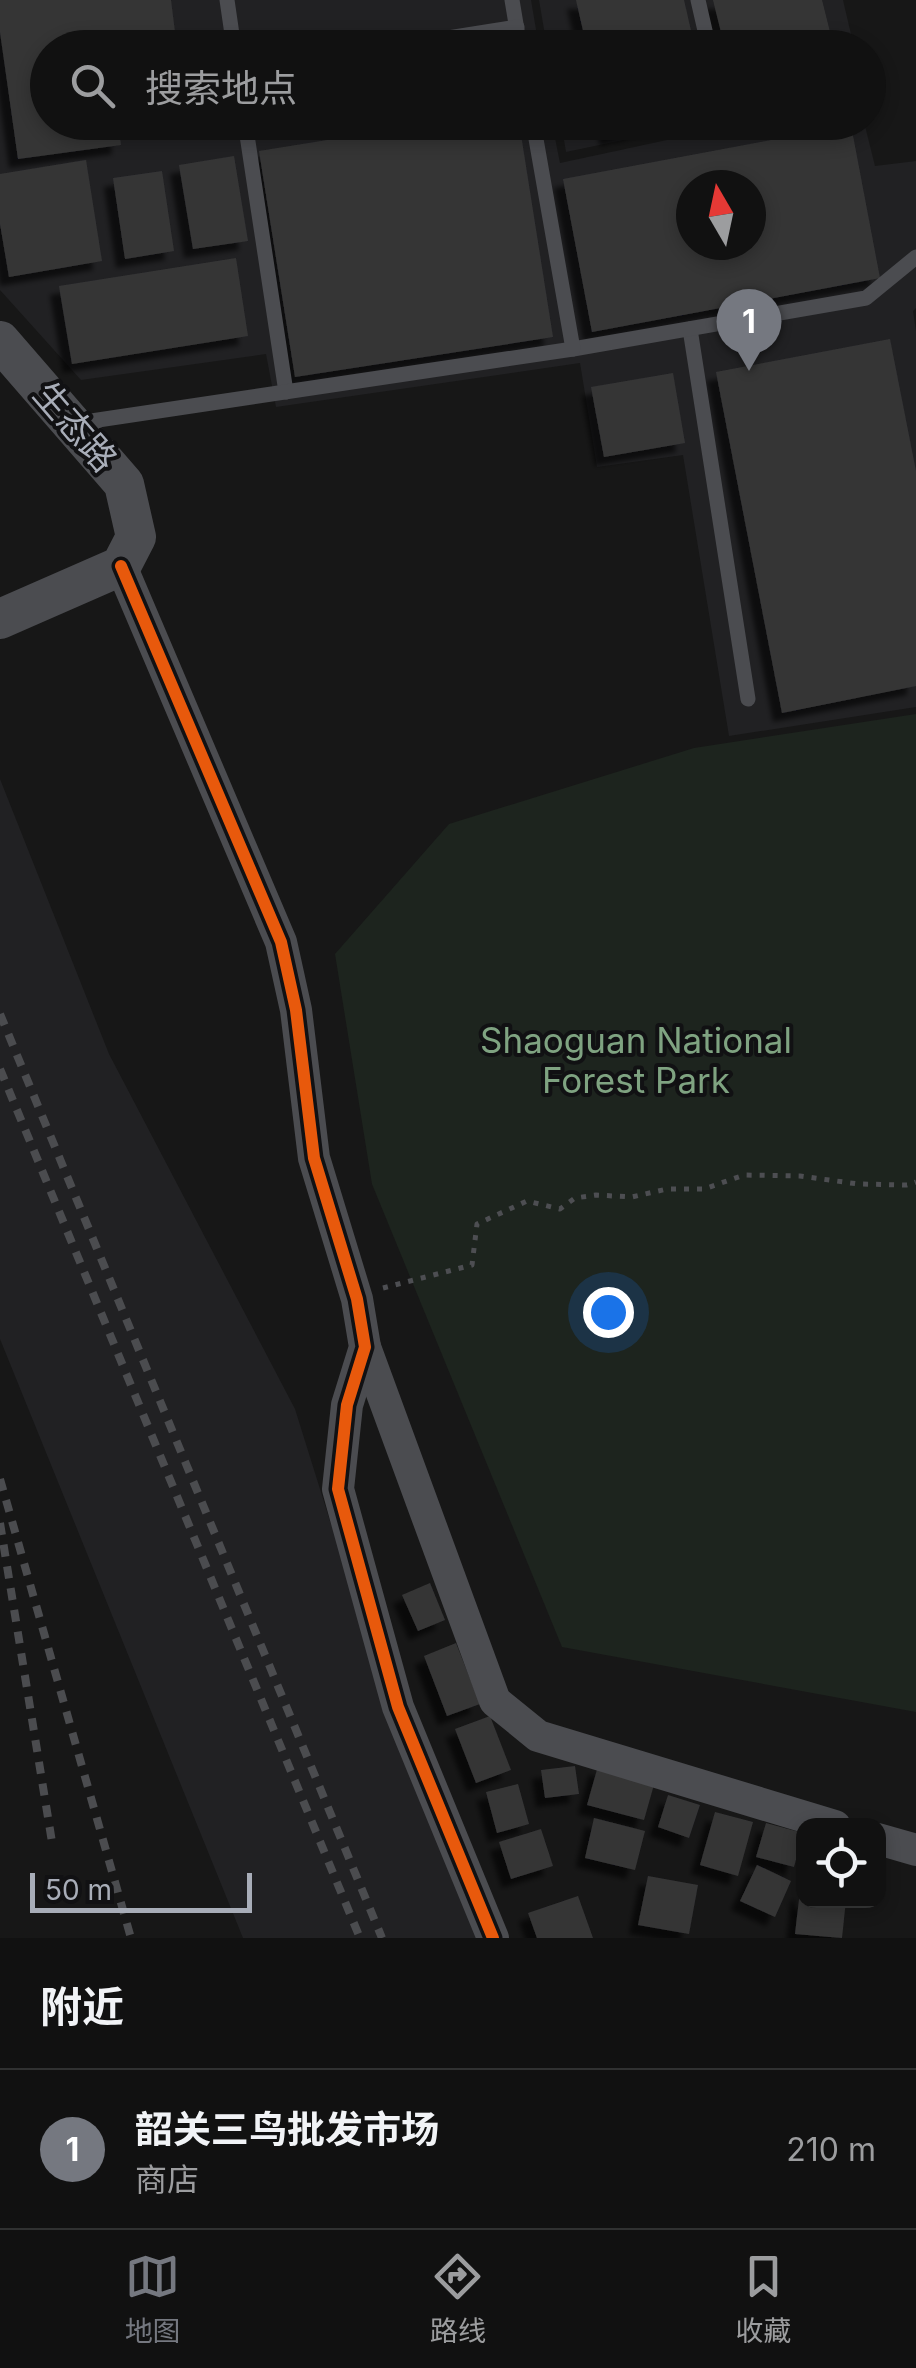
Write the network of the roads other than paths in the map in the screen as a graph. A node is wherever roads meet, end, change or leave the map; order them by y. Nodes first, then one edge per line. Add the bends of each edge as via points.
1 (227, 0) edge
2 (512, 0) edge
3 (698, 0) edge
4 (517, 27) junction
5 (231, 30) edge
6 (498, 30) edge
7 (517, 30) edge
8 (705, 30) edge
9 (248, 140) edge
10 (537, 140) edge
11 (916, 257) edge
12 (690, 329) junction
13 (0, 341) edge
14 (573, 349) junction
15 (286, 392) junction
16 (72, 424) junction
17 (121, 566) junction
18 (0, 618) edge
19 (748, 699) dead end
20 (365, 1348) junction
21 (809, 1818) edge
22 (886, 1841) edge
23 (916, 1850) edge
24 (494, 1938) edge

1 - 5 lane
2 - 4 lane
3 - 8 lane
4 - 6 lane
4 - 7 lane
9 - 15 lane
10 - 14 lane
11 - 12 lane via 866,298
12 - 14 lane
12 - 19 lane
13 - 16 street, 生态路
14 - 15 lane
15 - 16 lane
16 - 17 street, 生态路 via 124,484 136,537
17 - 18 street
17 - 20 street via 281,942 314,1158
20 - 21 street via 495,1701 538,1736
20 - 24 street via 347,1405 338,1490 398,1707
22 - 23 street

